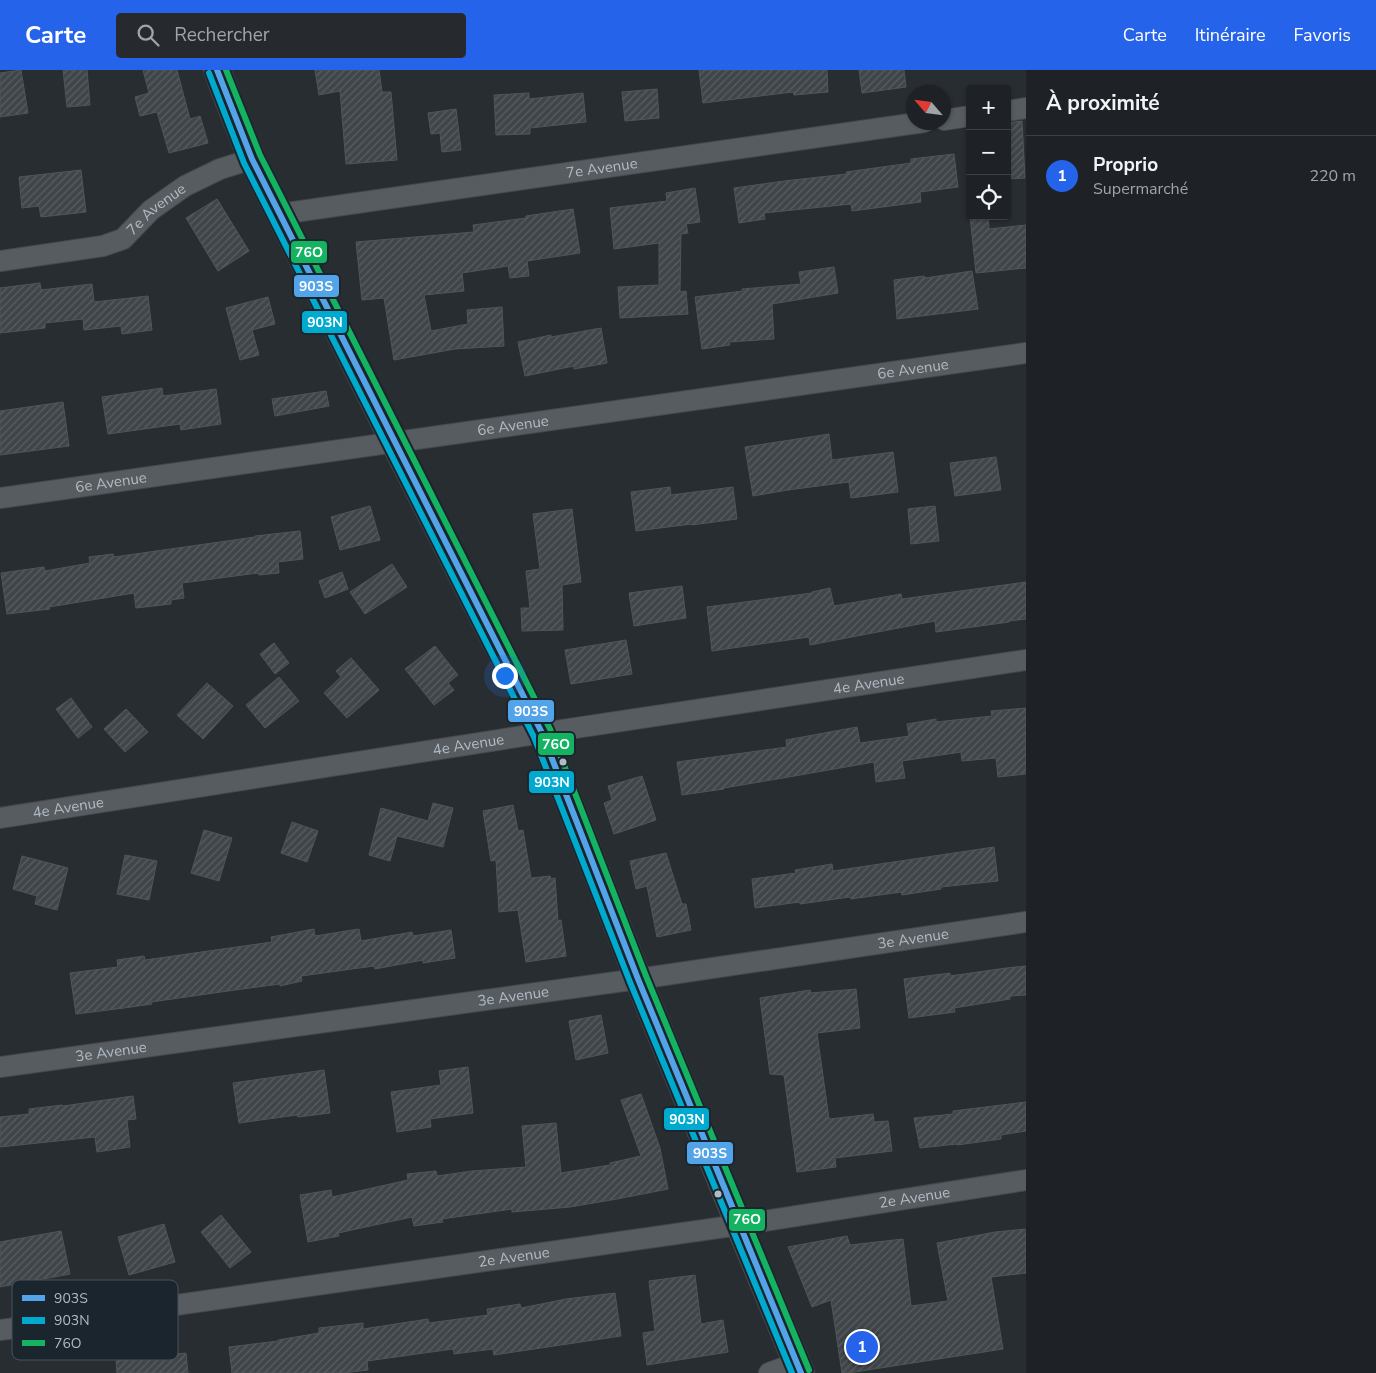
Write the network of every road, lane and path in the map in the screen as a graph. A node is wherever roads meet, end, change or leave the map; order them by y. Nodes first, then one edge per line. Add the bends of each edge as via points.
1 (217, 70) edge
2 (1026, 108) edge
3 (1011, 110) edge
4 (966, 117) edge
5 (951, 119) edge
6 (906, 125) edge
7 (252, 159) junction
8 (280, 214) junction
9 (0, 262) edge
10 (1026, 353) edge
11 (394, 442) junction
12 (0, 498) edge
13 (1026, 660) edge
14 (542, 733) junction
15 (0, 818) edge
16 (1026, 922) edge
17 (638, 979) junction
18 (0, 1067) edge
19 (1026, 1180) edge
20 (739, 1225) junction
21 (178, 1305) edge
22 (799, 1368) edge
23 (769, 1373) edge

1 - 7 street
2 - 3 street
4 - 5 street
6 - 8 street, 7e Avenue
7 - 8 street
7 - 9 street, 7e Avenue via 220,169 185,186 150,210 123,239 103,246
8 - 11 street
10 - 11 street, 6e Avenue
11 - 12 street, 6e Avenue
11 - 14 street
13 - 14 street, 4e Avenue
14 - 15 street, 4e Avenue
14 - 17 street
16 - 17 street, 3e Avenue
17 - 18 street, 3e Avenue
17 - 20 street
19 - 20 street, 2e Avenue
20 - 21 street, 2e Avenue
20 - 22 street
22 - 23 street

